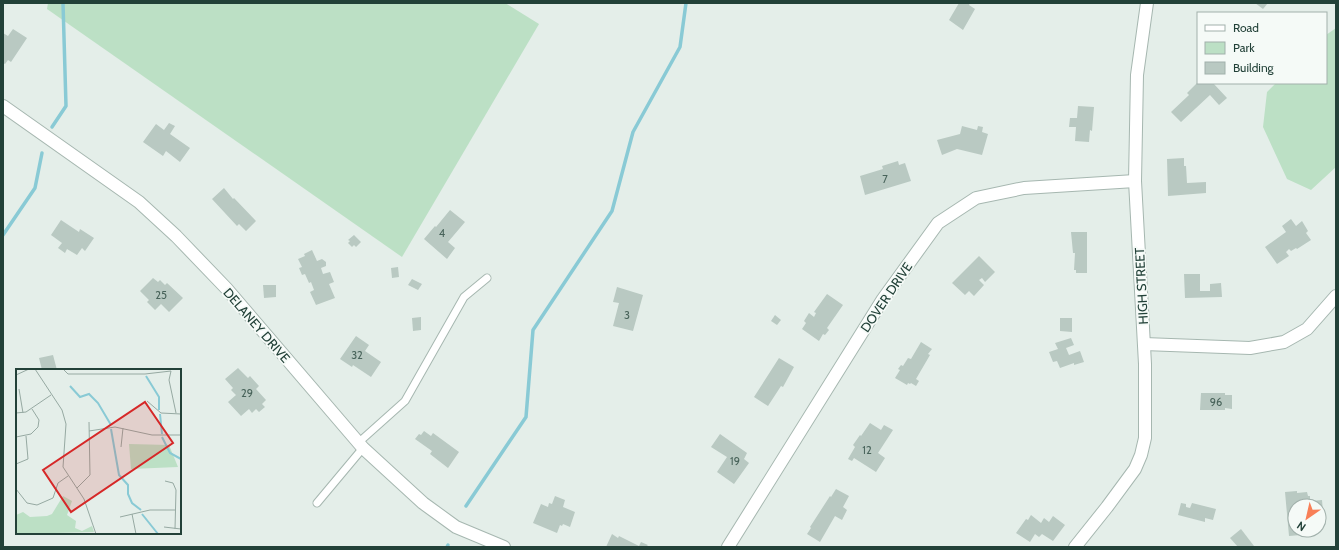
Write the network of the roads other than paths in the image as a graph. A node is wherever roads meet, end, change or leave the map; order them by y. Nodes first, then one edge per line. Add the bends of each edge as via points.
1 (1147, 3) edge
2 (3, 106) edge
3 (1135, 181) junction
4 (487, 278) dead end
5 (1336, 296) edge
6 (1144, 344) junction
7 (361, 446) junction
8 (317, 503) dead end
9 (504, 547) edge
10 (728, 547) edge
11 (1075, 547) edge

1 - 3 street, HIGH STREET via 1137,75
2 - 7 street, DELANEY DRIVE via 139,202 176,236 226,288
3 - 6 street, HIGH STREET
3 - 10 street, DOVER DRIVE via 1024,188 976,198 938,223 883,299
4 - 7 lane via 464,297 405,401
5 - 6 street via 1307,329 1284,342 1250,348
6 - 11 street, HIGH STREET via 1145,438 1141,455 1135,469
7 - 8 lane
7 - 9 street, DELANEY DRIVE via 423,503 456,527

